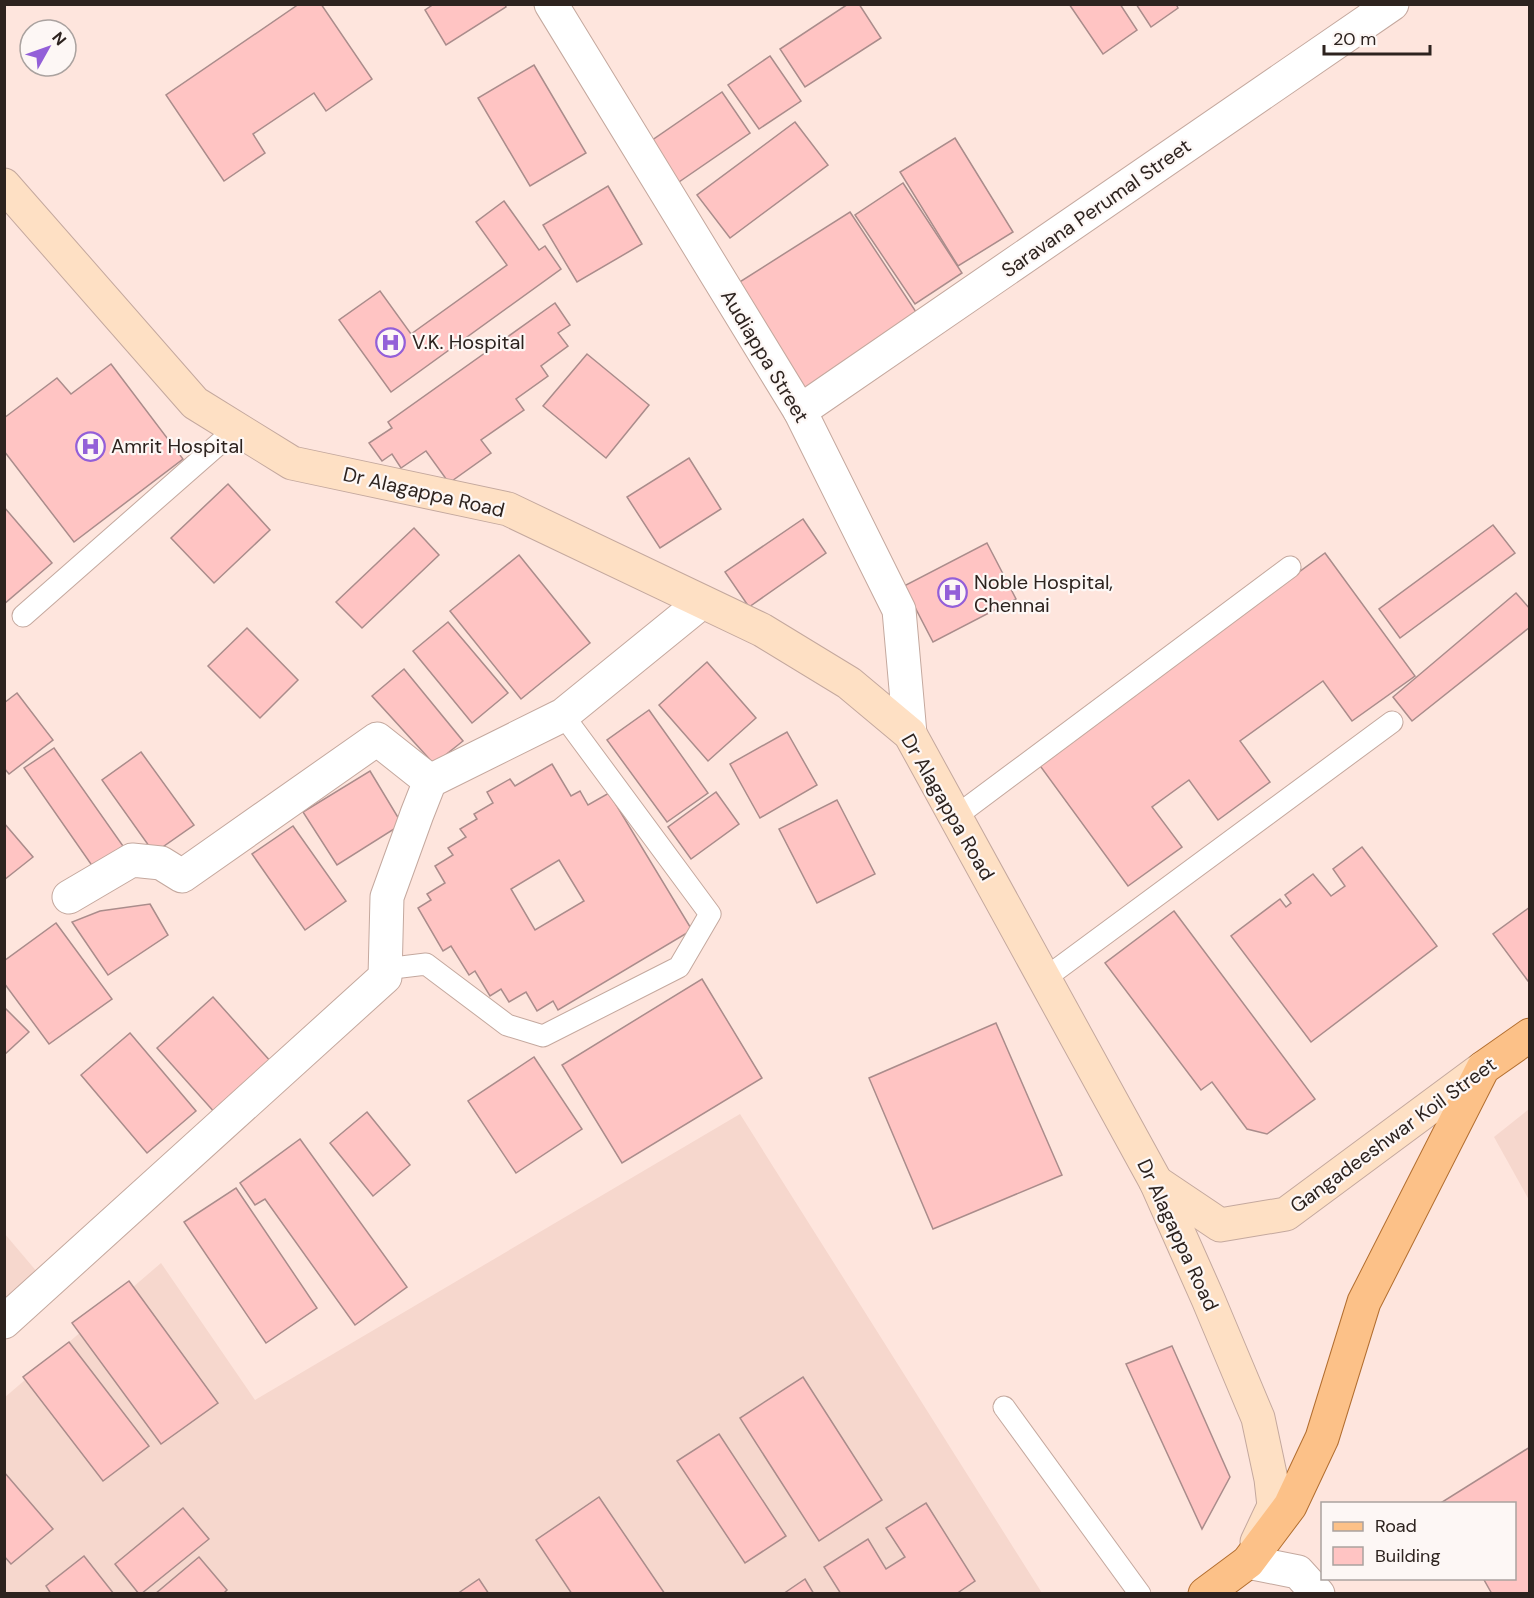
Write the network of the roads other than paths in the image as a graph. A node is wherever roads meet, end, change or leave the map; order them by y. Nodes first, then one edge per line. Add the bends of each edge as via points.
1 (551, 4) edge
2 (1392, 4) edge
3 (4, 185) edge
4 (800, 411) junction
5 (237, 428) junction
6 (1290, 567) dead end
7 (702, 602) junction
8 (23, 616) dead end
9 (563, 715) junction
10 (1392, 722) dead end
11 (910, 734) junction
12 (430, 781) junction
13 (955, 818) junction
14 (69, 897) dead end
15 (386, 969) junction
16 (1044, 979) junction
17 (1530, 1035) edge
18 (1483, 1068) junction
19 (1156, 1182) junction
20 (4, 1322) edge
21 (1004, 1407) dead end
22 (1248, 1562) junction
23 (1140, 1593) edge
24 (1205, 1593) edge
25 (1318, 1593) edge

1 - 4 street, Audiappa Street
2 - 4 street, Saravana Perumal Street
3 - 5 main road, Dr Alagappa Road via 195,403
4 - 11 street, Audiappa Street via 899,610
5 - 7 main road, Dr Alagappa Road via 292,463 508,509
5 - 8 lane
6 - 13 lane
7 - 9 street
7 - 11 main road, Dr Alagappa Road via 762,630 849,683
9 - 12 street
9 - 15 lane via 710,914 679,967 543,1036 507,1025 426,964
10 - 16 lane
11 - 13 main road, Dr Alagappa Road
12 - 14 street via 377,739 182,876 161,863 132,860
12 - 15 street via 387,897
13 - 16 main road, Dr Alagappa Road
15 - 20 street via 386,977
16 - 19 main road, Dr Alagappa Road
17 - 18 main road, Gangadeeshwar Koil Street
18 - 19 main road, Gangadeeshwar Koil Street via 1286,1214 1220,1225
18 - 22 main road via 1364,1302 1322,1438 1290,1506
19 - 22 main road, Dr Alagappa Road via 1258,1418 1274,1506
21 - 23 lane
22 - 24 main road
22 - 25 street via 1298,1572

